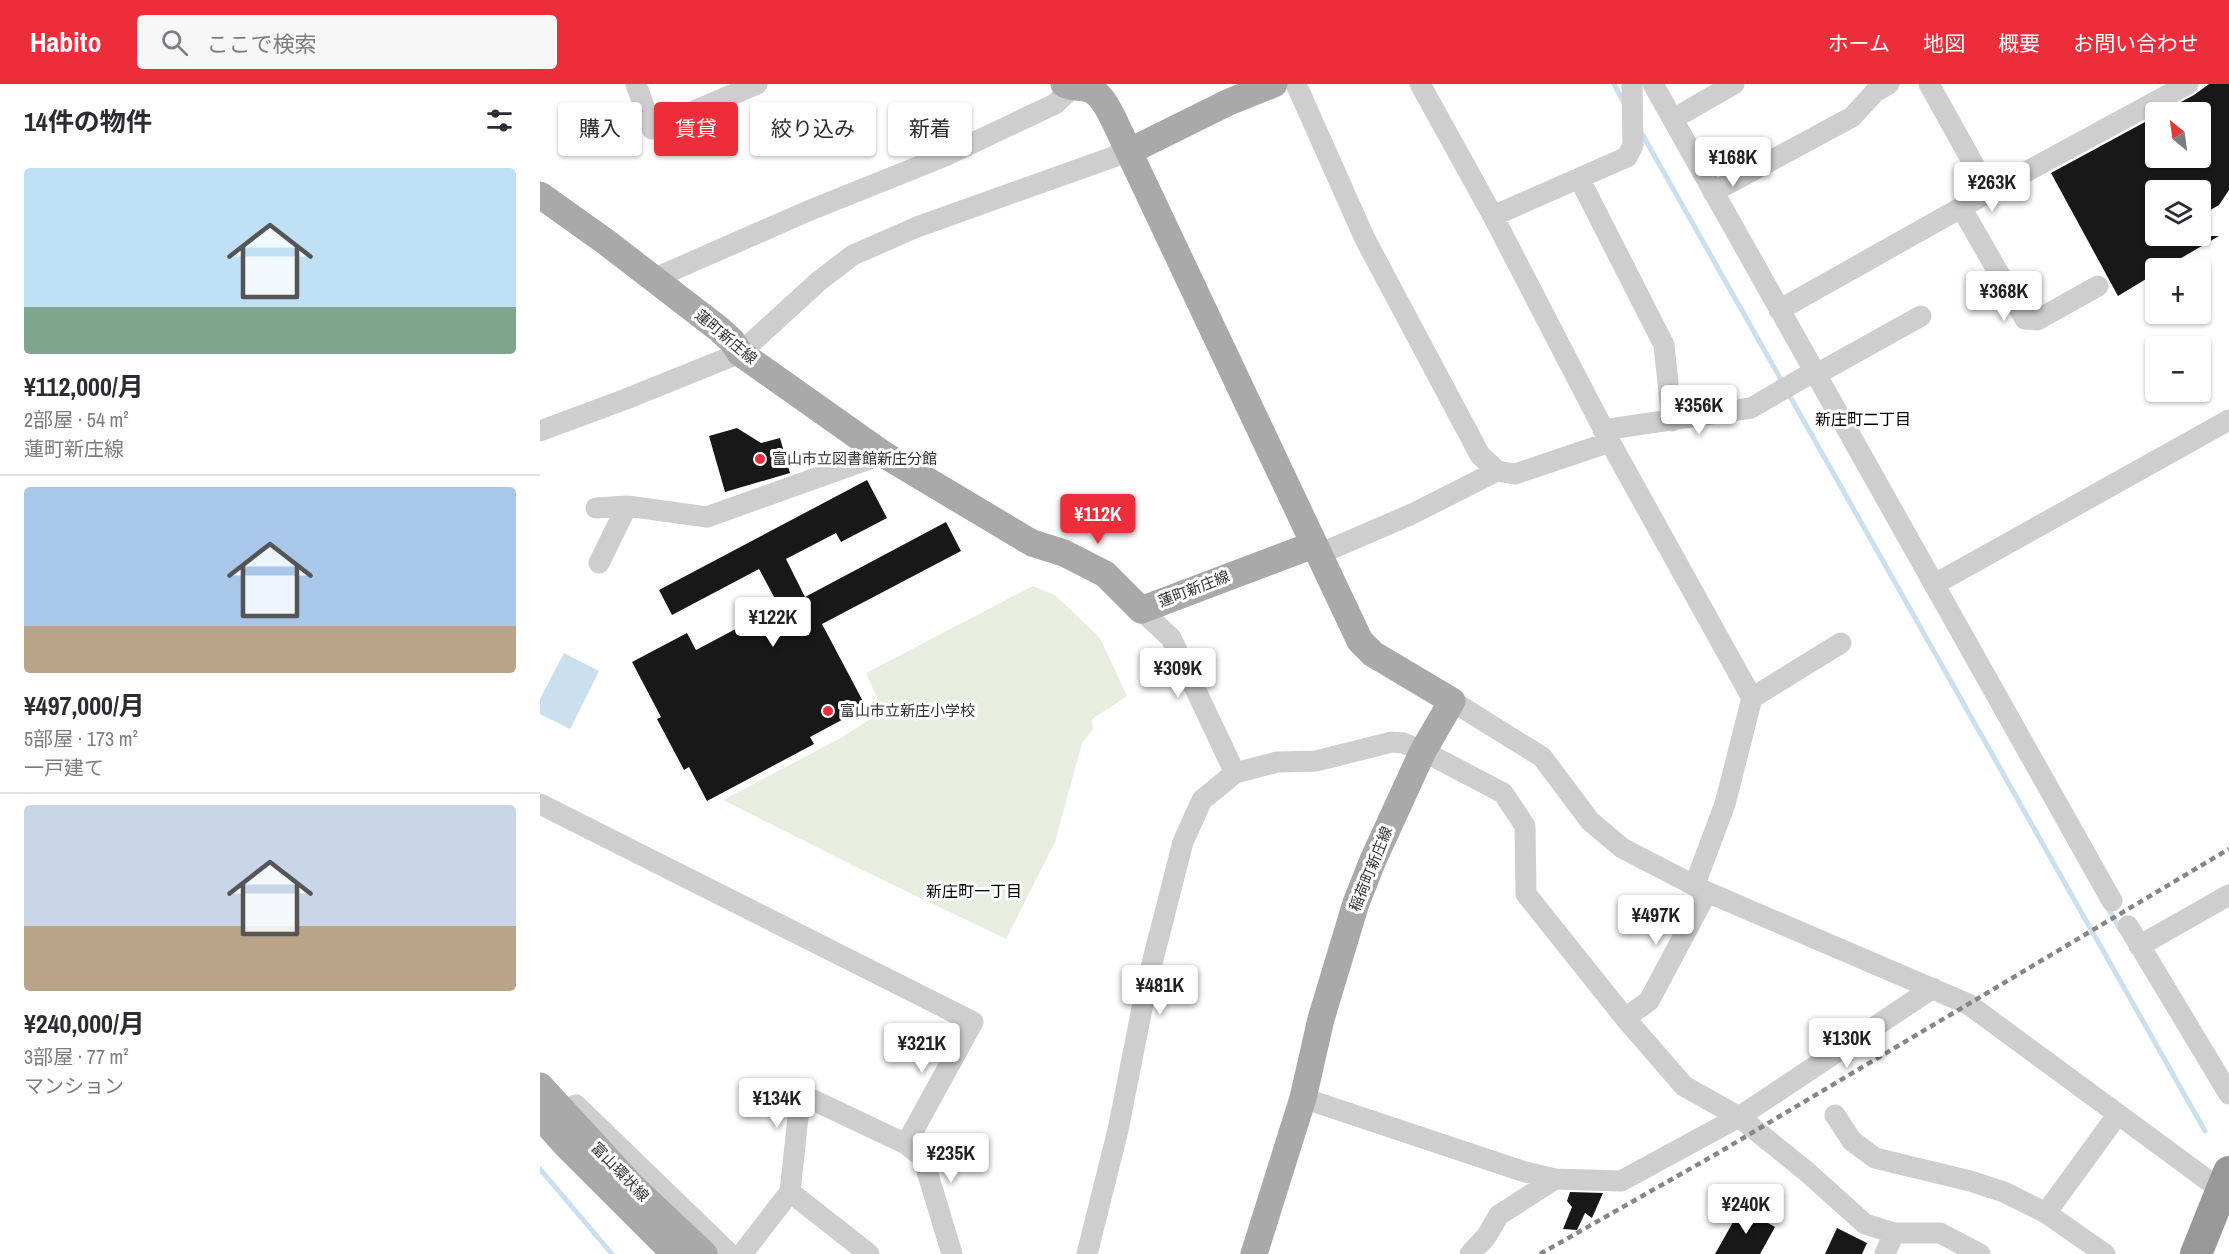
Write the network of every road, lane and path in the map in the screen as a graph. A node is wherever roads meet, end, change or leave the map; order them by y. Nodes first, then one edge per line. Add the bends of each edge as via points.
1 (636, 84) edge
2 (757, 84) edge
3 (1274, 84) edge
4 (1296, 84) edge
5 (1420, 84) edge
6 (1632, 84) edge
7 (1653, 84) edge
8 (1734, 84) edge
9 (1890, 84) edge
10 (1929, 84) edge
11 (2188, 84) edge
12 (1068, 86) edge
13 (1673, 119) junction
14 (1130, 152) junction
15 (1579, 178) junction
16 (1713, 192) junction
17 (1989, 192) junction
18 (540, 195) edge
19 (1962, 209) junction
20 (1493, 216) junction
21 (653, 279) junction
22 (2098, 286) dead end
23 (1779, 310) junction
24 (1921, 316) dead end
25 (740, 353) junction
26 (1812, 373) junction
27 (2229, 420) edge
28 (1672, 421) junction
29 (540, 431) edge
30 (1607, 436) junction
31 (883, 454) junction
32 (1497, 471) junction
33 (627, 506) junction
34 (596, 508) dead end
35 (1315, 550) junction
36 (599, 563) dead end
37 (1935, 584) junction
38 (1141, 610) junction
39 (1841, 644) dead end
40 (1752, 698) junction
41 (1452, 700) junction
42 (1423, 751) junction
43 (1234, 773) junction
44 (540, 804) edge
45 (1701, 888) junction
46 (2229, 895) edge
47 (2112, 901) dead end
48 (2128, 926) dead end
49 (2139, 946) junction
50 (1933, 988) junction
51 (1625, 1018) junction
52 (540, 1086) edge
53 (2229, 1094) edge
54 (1302, 1098) junction
55 (551, 1114) edge
56 (2118, 1114) junction
57 (1834, 1115) dead end
58 (1739, 1117) junction
59 (906, 1144) junction
60 (1555, 1179) junction
61 (2226, 1185) edge
62 (790, 1192) junction
63 (2046, 1213) junction
64 (2229, 1227) edge
65 (1894, 1233) junction
66 (675, 1254) edge
67 (704, 1254) edge
68 (730, 1254) edge
69 (742, 1254) edge
70 (869, 1254) edge
71 (952, 1254) edge
72 (1087, 1254) edge
73 (1254, 1254) edge
74 (1470, 1254) edge
75 (1885, 1254) edge
76 (1980, 1254) edge
77 (2105, 1254) edge
78 (2196, 1254) edge
79 (2216, 1254) edge

1 - 2 street via 652,129
3 - 14 main road
4 - 32 street via 1365,239 1480,455
5 - 20 street
6 - 15 street via 1633,145 1627,157
7 - 13 street
8 - 13 street
9 - 16 street via 1875,92 1852,117
10 - 17 street
11 - 17 street
12 - 14 main road via 1088,88 1101,96
12 - 21 street via 1055,104 945,156
13 - 16 street
14 - 25 street via 917,227 854,255 819,281
14 - 35 main road
15 - 20 street
15 - 28 street via 1664,345
16 - 23 street
17 - 19 street
18 - 21 main road, 蓮町新庄線
19 - 22 street via 2025,318 2037,320
19 - 23 street
20 - 30 street
21 - 25 main road, 蓮町新庄線 via 719,329
23 - 26 street
24 - 26 street
25 - 29 street
25 - 31 main road, 蓮町新庄線
26 - 28 street via 1751,408
26 - 37 street
27 - 37 street
28 - 30 street
30 - 32 street via 1515,474
30 - 40 street
31 - 33 street via 707,517
31 - 38 main road, 蓮町新庄線 via 1032,543 1105,574
32 - 35 street via 1412,514
33 - 34 street
33 - 36 street
35 - 38 main road, 蓮町新庄線
35 - 41 main road via 1360,641 1373,654
37 - 47 street
38 - 43 street via 1171,638
39 - 40 street
40 - 45 street
41 - 42 main road, 稲荷町新庄線
41 - 45 street via 1542,756 1590,821 1622,848
42 - 43 street via 1392,742 1316,761 1277,762
42 - 51 street via 1503,793 1525,826 1526,894
42 - 54 main road, 稲荷町新庄線 via 1356,903
43 - 72 street via 1202,800 1184,842 1147,982 1118,1130
44 - 59 street via 973,1022
45 - 50 street
45 - 51 street via 1649,1001
46 - 49 street
48 - 49 street
49 - 53 street
50 - 56 street via 1986,1016
50 - 58 street
51 - 58 street via 1684,1086
52 - 55 main road, 富山環状線
54 - 60 street
54 - 73 main road, 稲荷町新庄線
55 - 66 main road, 富山環状線 via 566,1145
55 - 67 main road, 富山環状線
55 - 68 street via 576,1105
56 - 61 street
56 - 63 street
57 - 63 street via 1852,1142 1875,1158 1970,1181 2004,1192
58 - 60 street via 1621,1181
58 - 65 street via 1865,1224
59 - 62 street via 812,1099 799,1108
59 - 71 street via 923,1158
60 - 74 street via 1499,1215
61 - 78 highway
62 - 69 street
62 - 70 street
63 - 77 street
64 - 79 highway
65 - 75 street
65 - 76 street via 1940,1233

